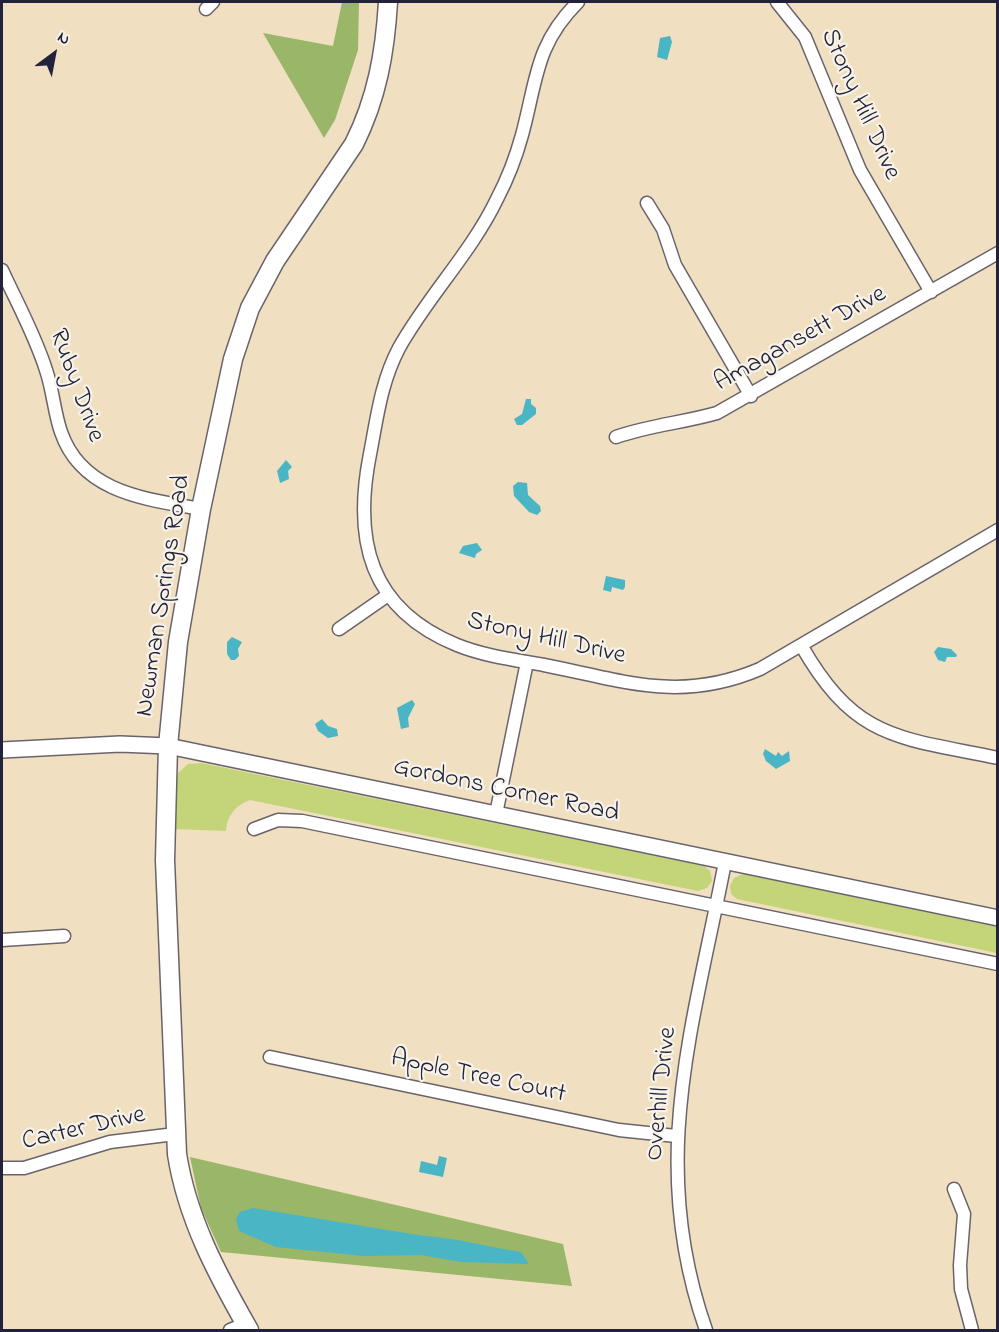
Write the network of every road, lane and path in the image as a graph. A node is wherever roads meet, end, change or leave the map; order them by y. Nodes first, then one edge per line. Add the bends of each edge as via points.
1 (388, 2) edge
2 (578, 2) edge
3 (777, 2) edge
4 (647, 203) dead end
5 (998, 253) edge
6 (2, 270) edge
7 (931, 292) junction
8 (751, 396) junction
9 (616, 437) dead end
10 (201, 508) junction
11 (998, 530) edge
12 (388, 595) junction
13 (339, 629) dead end
14 (801, 645) junction
15 (526, 662) junction
16 (168, 746) junction
17 (2, 750) edge
18 (998, 758) edge
19 (496, 814) junction
20 (254, 829) dead end
21 (725, 862) junction
22 (716, 906) junction
23 (998, 918) edge
24 (64, 936) dead end
25 (2, 940) edge
26 (998, 964) edge
27 (270, 1057) dead end
28 (175, 1134) junction
29 (676, 1136) junction
30 (2, 1168) edge
31 (954, 1189) dead end
32 (241, 1328) edge
33 (706, 1330) edge
34 (972, 1330) edge

1 - 10 main road, Newman Springs Road via 380,75 364,123 275,261 250,308 233,359
2 - 12 street, Stony Hill Drive via 558,24 544,48 516,158 488,217 400,347 384,385 362,502 365,539
3 - 7 street, Stony Hill Drive via 805,37 855,159
4 - 8 street via 663,230 675,265
5 - 7 street, Amagansett Drive
6 - 10 street, Ruby Drive via 46,371 62,434 80,465 120,492
7 - 8 street, Amagansett Drive
8 - 9 street, Amagansett Drive via 688,422 647,426
10 - 16 main road, Newman Springs Road via 178,642
11 - 14 street, Stony Hill Drive
12 - 13 street
12 - 15 street, Stony Hill Drive via 439,637
14 - 15 street, Stony Hill Drive via 738,678 698,688 655,687
14 - 18 street via 826,686 866,722 903,738
15 - 19 street
16 - 17 street, Gordons Corner Road via 120,744
16 - 19 street, Gordons Corner Road
16 - 28 main road, Newman Springs Road via 165,860
19 - 21 street, Gordons Corner Road
20 - 22 street via 278,820 302,821
21 - 22 street, Overhill Drive
21 - 23 street, Gordons Corner Road
22 - 26 street
22 - 29 street, Overhill Drive via 687,1050
24 - 25 street
27 - 29 street, Apple Tree Court via 619,1130
28 - 30 street, Carter Drive via 110,1142 24,1168
28 - 32 main road, Newman Springs Road via 182,1187
29 - 33 street, Overhill Drive via 681,1227
31 - 34 street via 964,1214 961,1289

